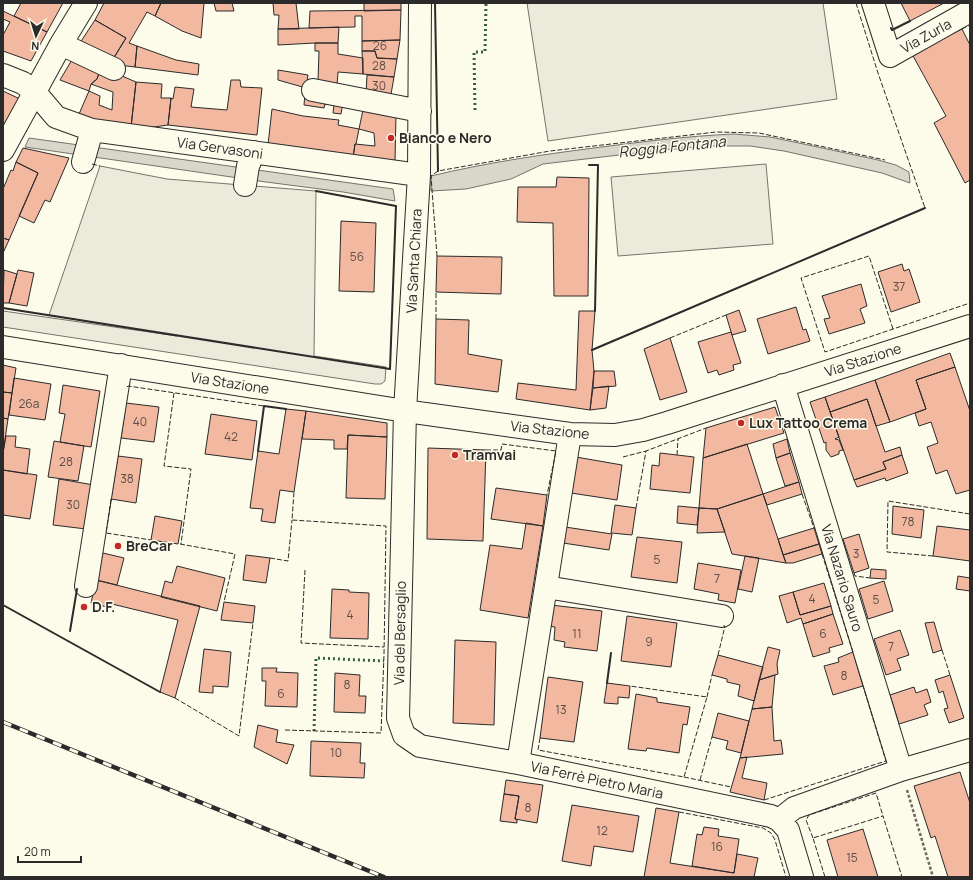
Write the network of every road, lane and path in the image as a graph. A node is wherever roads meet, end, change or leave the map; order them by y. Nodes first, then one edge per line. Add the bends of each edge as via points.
1 (86, 3) edge
2 (420, 3) edge
3 (873, 3) edge
4 (970, 11) edge
5 (61, 44) junction
6 (114, 69) dead end
7 (3, 75) edge
8 (313, 90) dead end
9 (34, 91) junction
10 (420, 111) junction
11 (92, 130) junction
12 (3, 150) edge
13 (254, 152) junction
14 (84, 162) dead end
15 (419, 175) junction
16 (245, 185) dead end
17 (969, 328) edge
18 (3, 347) edge
19 (121, 365) junction
20 (782, 385) junction
21 (405, 411) junction
22 (570, 434) junction
23 (86, 586) dead end
24 (546, 587) junction
25 (722, 616) dead end
26 (970, 750) edge
27 (518, 763) junction
28 (901, 770) junction
29 (779, 820) junction
30 (802, 877) edge
31 (933, 877) edge

1 - 5 street
2 - 10 street, Via Santa Chiara
3 - 4 street, Via Zurla via 890,56
5 - 6 street
5 - 9 street
7 - 9 street, Via Gervasoni via 23,83
8 - 10 street
9 - 11 street, Via Gervasoni via 56,117
9 - 12 street
10 - 15 street, Via Santa Chiara
11 - 13 street, Via Gervasoni
11 - 14 street
13 - 15 street, Via Gervasoni
13 - 16 street via 248,166
15 - 21 street, Via Santa Chiara
17 - 20 street, Via Stazione
18 - 19 street, Via Stazione
19 - 21 street, Via Stazione
19 - 23 street
20 - 22 street, Via Stazione via 643,430 615,435
20 - 28 street, Via Nazario Sauro
21 - 22 street, Via Stazione
21 - 27 street, Via del Bersaglio via 398,718 404,735 420,746
22 - 24 street, Via Ferrè Pietro Maria
24 - 25 street
24 - 27 street, Via Ferrè Pietro Maria
26 - 28 street
27 - 29 street, Via Ferrè Pietro Maria via 763,814
28 - 29 street via 794,808
28 - 31 path
29 - 30 street via 788,830

